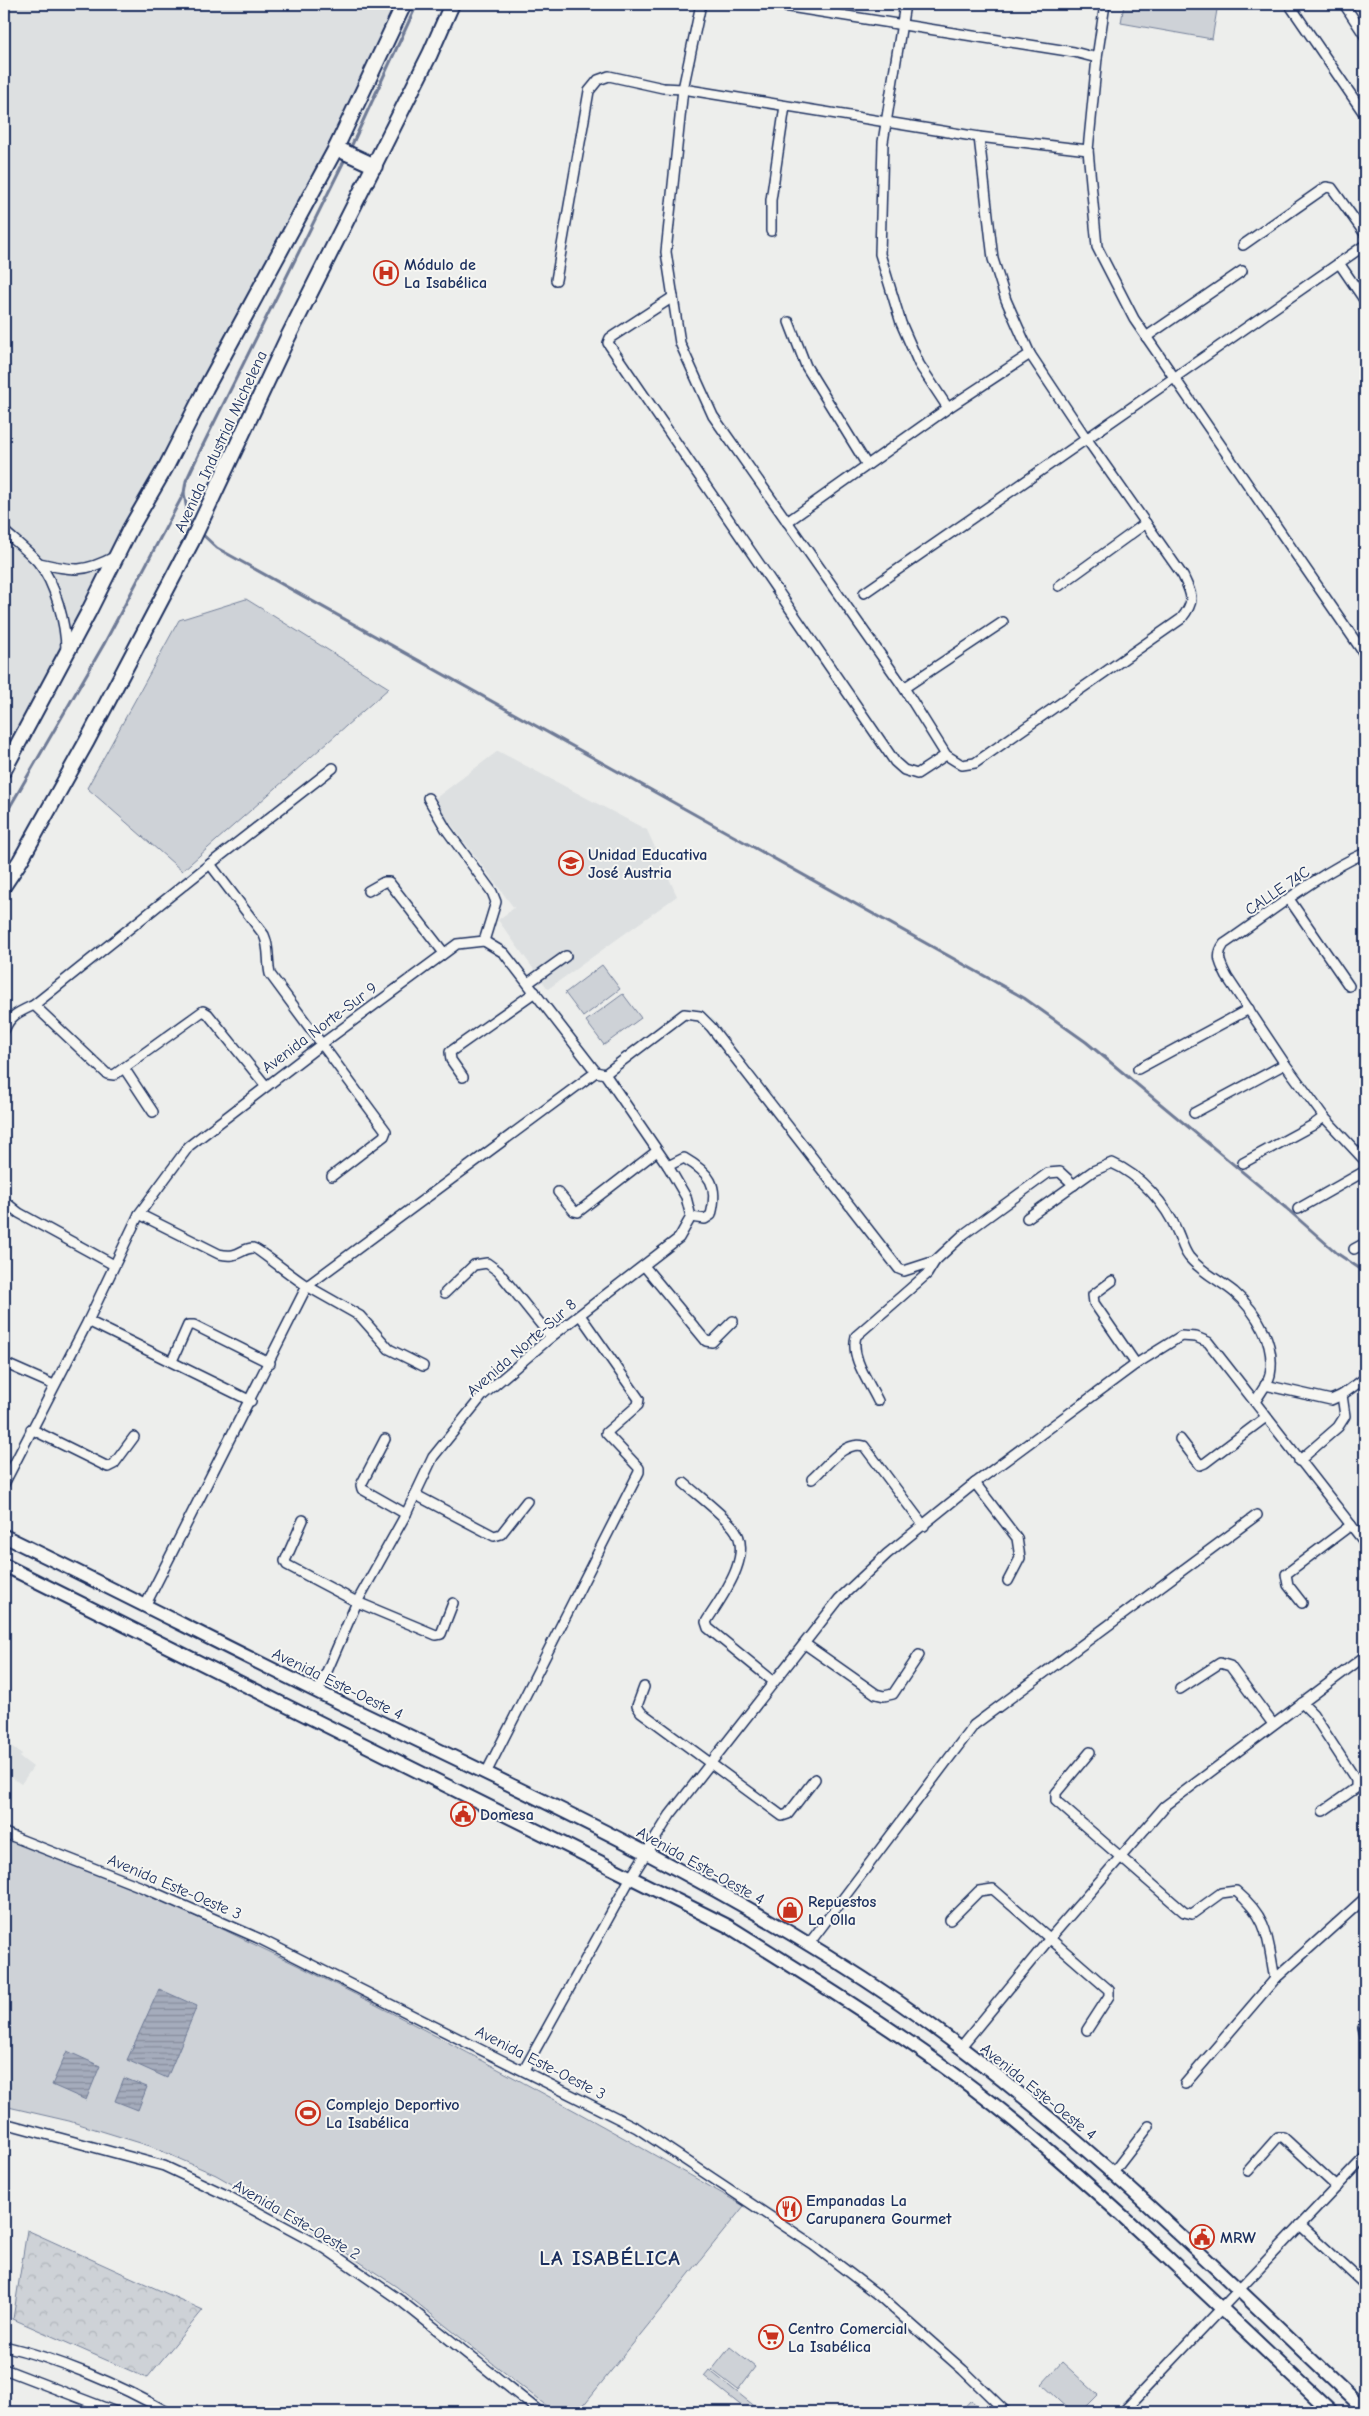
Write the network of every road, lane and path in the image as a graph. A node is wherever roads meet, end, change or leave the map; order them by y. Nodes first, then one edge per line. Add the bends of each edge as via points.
1 (404, 4) edge
2 (452, 4) edge
3 (701, 4) edge
4 (771, 4) edge
5 (905, 4) edge
6 (1105, 4) edge
7 (1289, 4) edge
8 (1344, 4) edge
9 (901, 25) junction
10 (1365, 36) edge
11 (1097, 58) junction
12 (683, 89) junction
13 (785, 106) junction
14 (1365, 115) edge
15 (885, 121) junction
16 (979, 137) junction
17 (339, 150) junction
18 (1088, 150) junction
19 (370, 164) junction
20 (771, 231) dead end
21 (1365, 234) edge
22 (1243, 245) dead end
23 (1365, 245) edge
24 (1339, 263) junction
25 (1242, 271) dead end
26 (556, 280) dead end
27 (673, 297) junction
28 (1365, 301) edge
29 (789, 322) dead end
30 (1146, 337) junction
31 (1030, 354) junction
32 (1175, 379) junction
33 (948, 408) junction
34 (1086, 438) junction
35 (867, 465) junction
36 (787, 522) junction
37 (1146, 523) junction
38 (4, 531) edge
39 (118, 554) junction
40 (39, 563) junction
41 (1059, 586) dead end
42 (864, 593) dead end
43 (1003, 622) dead end
44 (66, 653) junction
45 (1365, 655) edge
46 (904, 688) junction
47 (946, 755) junction
48 (333, 768) dead end
49 (4, 770) edge
50 (428, 798) dead end
51 (1365, 853) edge
52 (210, 864) junction
53 (4, 885) edge
54 (368, 892) dead end
55 (1289, 899) junction
56 (484, 941) junction
57 (444, 953) junction
58 (566, 956) dead end
59 (528, 983) junction
60 (1349, 986) dead end
61 (536, 992) junction
62 (34, 1005) junction
63 (1249, 1009) junction
64 (4, 1031) edge
65 (323, 1043) junction
66 (1284, 1064) junction
67 (124, 1068) junction
68 (1138, 1069) dead end
69 (601, 1073) junction
70 (463, 1077) dead end
71 (266, 1086) junction
72 (153, 1112) dead end
73 (1194, 1113) dead end
74 (1324, 1117) junction
75 (657, 1152) junction
76 (1365, 1162) edge
77 (1244, 1163) dead end
78 (668, 1166) junction
79 (1365, 1171) edge
80 (332, 1176) dead end
81 (1074, 1185) junction
82 (558, 1192) dead end
83 (4, 1201) edge
84 (1298, 1209) dead end
85 (139, 1214) junction
86 (691, 1217) junction
87 (1027, 1218) dead end
88 (1365, 1243) edge
89 (1354, 1249) dead end
90 (935, 1261) junction
91 (114, 1265) junction
92 (645, 1266) junction
93 (1112, 1280) dead end
94 (307, 1286) junction
95 (445, 1293) dead end
96 (580, 1315) junction
97 (88, 1321) junction
98 (733, 1321) dead end
99 (551, 1337) junction
100 (172, 1361) junction
101 (4, 1363) edge
102 (270, 1363) junction
103 (1136, 1364) junction
104 (423, 1366) dead end
105 (1365, 1378) edge
106 (54, 1385) junction
107 (1265, 1385) junction
108 (1342, 1395) junction
109 (250, 1401) junction
110 (878, 1401) dead end
111 (1255, 1402) junction
112 (1266, 1417) junction
113 (31, 1429) junction
114 (134, 1437) dead end
115 (385, 1439) dead end
116 (1180, 1439) dead end
117 (1299, 1461) junction
118 (812, 1479) dead end
119 (684, 1483) dead end
120 (975, 1483) junction
121 (4, 1484) edge
122 (416, 1495) junction
123 (527, 1501) dead end
124 (406, 1514) junction
125 (1257, 1515) dead end
126 (303, 1520) dead end
127 (1351, 1525) junction
128 (924, 1526) junction
129 (4, 1536) edge
130 (1365, 1543) edge
131 (4, 1565) edge
132 (1008, 1582) dead end
133 (357, 1602) junction
134 (453, 1603) dead end
135 (1302, 1603) dead end
136 (146, 1604) junction
137 (805, 1644) junction
138 (919, 1655) dead end
139 (1365, 1656) edge
140 (773, 1681) junction
141 (644, 1687) dead end
142 (1180, 1689) dead end
143 (318, 1692) junction
144 (1302, 1703) junction
145 (1273, 1724) junction
146 (1090, 1752) dead end
147 (709, 1764) junction
148 (486, 1773) junction
149 (815, 1779) dead end
150 (1323, 1811) dead end
151 (4, 1833) edge
152 (646, 1852) junction
153 (1120, 1858) junction
154 (630, 1879) junction
155 (1365, 1898) edge
156 (950, 1920) dead end
157 (1050, 1937) junction
158 (808, 1945) junction
159 (1275, 1980) junction
160 (1365, 2025) edge
161 (1088, 2030) dead end
162 (1365, 2036) edge
163 (960, 2048) junction
164 (524, 2070) junction
165 (1185, 2084) dead end
166 (4, 2123) edge
167 (1149, 2126) dead end
168 (1365, 2157) edge
169 (1248, 2171) dead end
170 (1112, 2174) junction
171 (1336, 2187) junction
172 (1300, 2225) junction
173 (1365, 2285) edge
174 (1238, 2289) junction
175 (1220, 2307) junction
176 (4, 2346) edge
177 (4, 2369) edge
178 (150, 2408) edge
179 (1365, 2410) edge
180 (116, 2412) edge
181 (167, 2412) edge
182 (540, 2412) edge
183 (1006, 2412) edge
184 (1123, 2412) edge
185 (1330, 2412) edge

1 - 17 main road, Avenida Industrial Michelena
2 - 19 main road, Avenida Industrial Michelena
3 - 12 street
4 - 9 street
5 - 9 street
6 - 11 street
7 - 14 street
8 - 10 street
9 - 11 street
9 - 15 street
11 - 18 street
12 - 13 street
12 - 26 street via 609,76 598,80 589,91
12 - 27 street via 666,252
13 - 15 street
13 - 20 street via 771,200
15 - 16 street
15 - 33 street via 880,254 905,332 919,364
16 - 18 street
16 - 31 street via 993,258 1006,300
17 - 19 main road
17 - 39 main road, Avenida Industrial Michelena
18 - 30 street via 1097,247
19 - 53 main road, Avenida Industrial Michelena via 201,525 87,741
21 - 22 street via 1332,188 1326,187
23 - 24 street
24 - 28 street
24 - 32 street
25 - 30 street
27 - 36 street via 680,343 713,416
27 - 47 street via 610,338 608,343 895,762 904,770 917,774
29 - 35 street via 806,366
30 - 32 street
31 - 33 street
31 - 34 street
32 - 34 street
32 - 45 street
33 - 35 street
34 - 37 street
34 - 42 street
35 - 36 street
36 - 46 street
37 - 41 street
37 - 47 street via 1183,576 1191,594 1190,608 1181,619 975,763 962,765
38 - 40 street
39 - 40 street via 94,567 68,569
39 - 44 main road, Avenida Industrial Michelena
40 - 44 street via 57,598 66,631
43 - 46 street
44 - 49 main road, Avenida Industrial Michelena
46 - 47 street
48 - 52 street
50 - 56 street via 496,902
51 - 55 street, CALLE 74C
52 - 62 street
52 - 65 street via 264,936 268,944 270,974
54 - 57 street via 389,882
55 - 60 street
55 - 63 street, CALLE 74C via 1224,944 1219,951 1219,963
56 - 57 street, Avenida Norte-Sur 9 via 457,944
56 - 59 street via 504,952
57 - 65 street, Avenida Norte-Sur 9
58 - 59 street
59 - 61 street
61 - 69 street
61 - 70 street via 450,1052 451,1060
62 - 64 street via 14,1014
62 - 67 street via 107,1074 114,1075
63 - 66 street
63 - 68 street
65 - 71 street, Avenida Norte-Sur 9
65 - 80 street via 386,1131 384,1136
66 - 73 street
66 - 74 street
67 - 71 street via 203,1011
67 - 72 street
69 - 75 street
69 - 90 street via 684,1014 700,1016 899,1268 904,1271 915,1269
69 - 94 street
71 - 85 street, Avenida Norte-Sur 9 via 189,1146
74 - 76 street
74 - 77 street
75 - 78 street
75 - 82 street via 578,1212
78 - 86 street via 686,1197
78 - 86 street via 684,1158 698,1166 712,1183 716,1197 711,1215 706,1219
79 - 84 street
81 - 87 street
81 - 90 street via 1060,1172 1042,1176 964,1234
81 - 107 street via 1112,1162 1125,1168 1153,1194 1172,1221 1182,1248 1191,1259 1234,1292 1260,1322 1268,1339 1270,1357 1270,1376
83 - 91 street via 19,1213
85 - 91 street, Avenida Norte-Sur 9
85 - 94 street via 219,1254 229,1256 256,1248 284,1272
86 - 92 street, Avenida Norte-Sur 8 via 680,1238
88 - 89 street
90 - 110 street via 927,1274 856,1336 857,1358
91 - 97 street, Avenida Norte-Sur 9
92 - 96 street, Avenida Norte-Sur 8
92 - 98 street via 706,1341 712,1342
93 - 103 street via 1094,1296 1094,1303
94 - 102 street
94 - 104 street via 360,1316 389,1349
95 - 99 street via 474,1265 487,1263 498,1271
96 - 99 street, Avenida Norte-Sur 8
96 - 148 street via 639,1399 638,1404 606,1433 639,1468 639,1472
97 - 100 street
97 - 106 street, Avenida Norte-Sur 9
99 - 122 street, Avenida Norte-Sur 8 via 483,1395 433,1457
100 - 102 street via 188,1325 194,1325
100 - 109 street
101 - 106 street
102 - 109 street
103 - 111 street via 1182,1336 1196,1337 1208,1342
103 - 120 street
105 - 108 street
106 - 113 street, Avenida Norte-Sur 9
107 - 108 street via 1331,1400
107 - 111 street
108 - 117 street via 1346,1416
109 - 136 street
111 - 112 street
112 - 116 street via 1205,1464 1200,1465
112 - 117 street
113 - 114 street via 108,1467 114,1464
113 - 121 street, Avenida Norte-Sur 9
115 - 124 street via 361,1485 362,1489
117 - 127 street
118 - 128 street via 847,1447 864,1446
119 - 140 street via 735,1529 741,1549 738,1568 706,1622 708,1628
120 - 128 street
120 - 132 street via 1017,1538 1020,1558
122 - 123 street via 494,1536 501,1534
122 - 124 street, Avenida Norte-Sur 8
124 - 133 street, Avenida Norte-Sur 8
125 - 158 street via 974,1725
126 - 133 street via 285,1561 287,1565
127 - 130 street
127 - 135 street via 1286,1574 1288,1585
128 - 137 street via 887,1554 839,1599
129 - 136 main road, Avenida Este-Oeste 4
131 - 154 main road
133 - 134 street via 436,1635 441,1634
133 - 143 street, Avenida Norte-Sur 8
136 - 143 main road, Avenida Este-Oeste 4
137 - 138 street via 876,1694 884,1696 893,1694
137 - 140 street
139 - 144 street
140 - 147 street
141 - 147 street via 637,1706 641,1712
142 - 145 street via 1220,1663 1230,1666
143 - 148 main road, Avenida Este-Oeste 4
144 - 145 street
144 - 150 street via 1313,1714 1356,1780 1356,1788
145 - 153 street via 1165,1806
146 - 153 street via 1054,1796
147 - 149 street via 782,1816 788,1814
147 - 152 street
148 - 152 main road, Avenida Este-Oeste 4
151 - 164 street, Avenida Este-Oeste 3 via 120,1878 260,1939
152 - 154 street
152 - 158 main road, Avenida Este-Oeste 4
153 - 157 street
153 - 159 street via 1184,1912 1192,1914 1221,1893 1236,1891 1257,1910 1264,1923
154 - 164 street
154 - 175 main road via 728,1926 939,2063 1017,2123
155 - 159 street
156 - 157 street via 979,1891 994,1889
157 - 161 street via 1109,1990 1109,1996
157 - 163 street
158 - 163 main road, Avenida Este-Oeste 4 via 900,2003
159 - 165 street
160 - 162 street
163 - 170 main road, Avenida Este-Oeste 4 via 1034,2104
164 - 183 street, Avenida Este-Oeste 3 via 637,2128 813,2245 878,2295
166 - 182 street, Avenida Este-Oeste 2 via 164,2166 326,2249 401,2301
167 - 170 street
168 - 171 street
169 - 171 street via 1278,2137 1283,2137
170 - 174 main road, Avenida Este-Oeste 4
171 - 172 street
172 - 173 street
172 - 174 street
174 - 175 street
174 - 179 main road, Avenida Este-Oeste 4
175 - 184 street
175 - 185 main road
176 - 178 street via 98,2379
177 - 180 street
178 - 181 street

